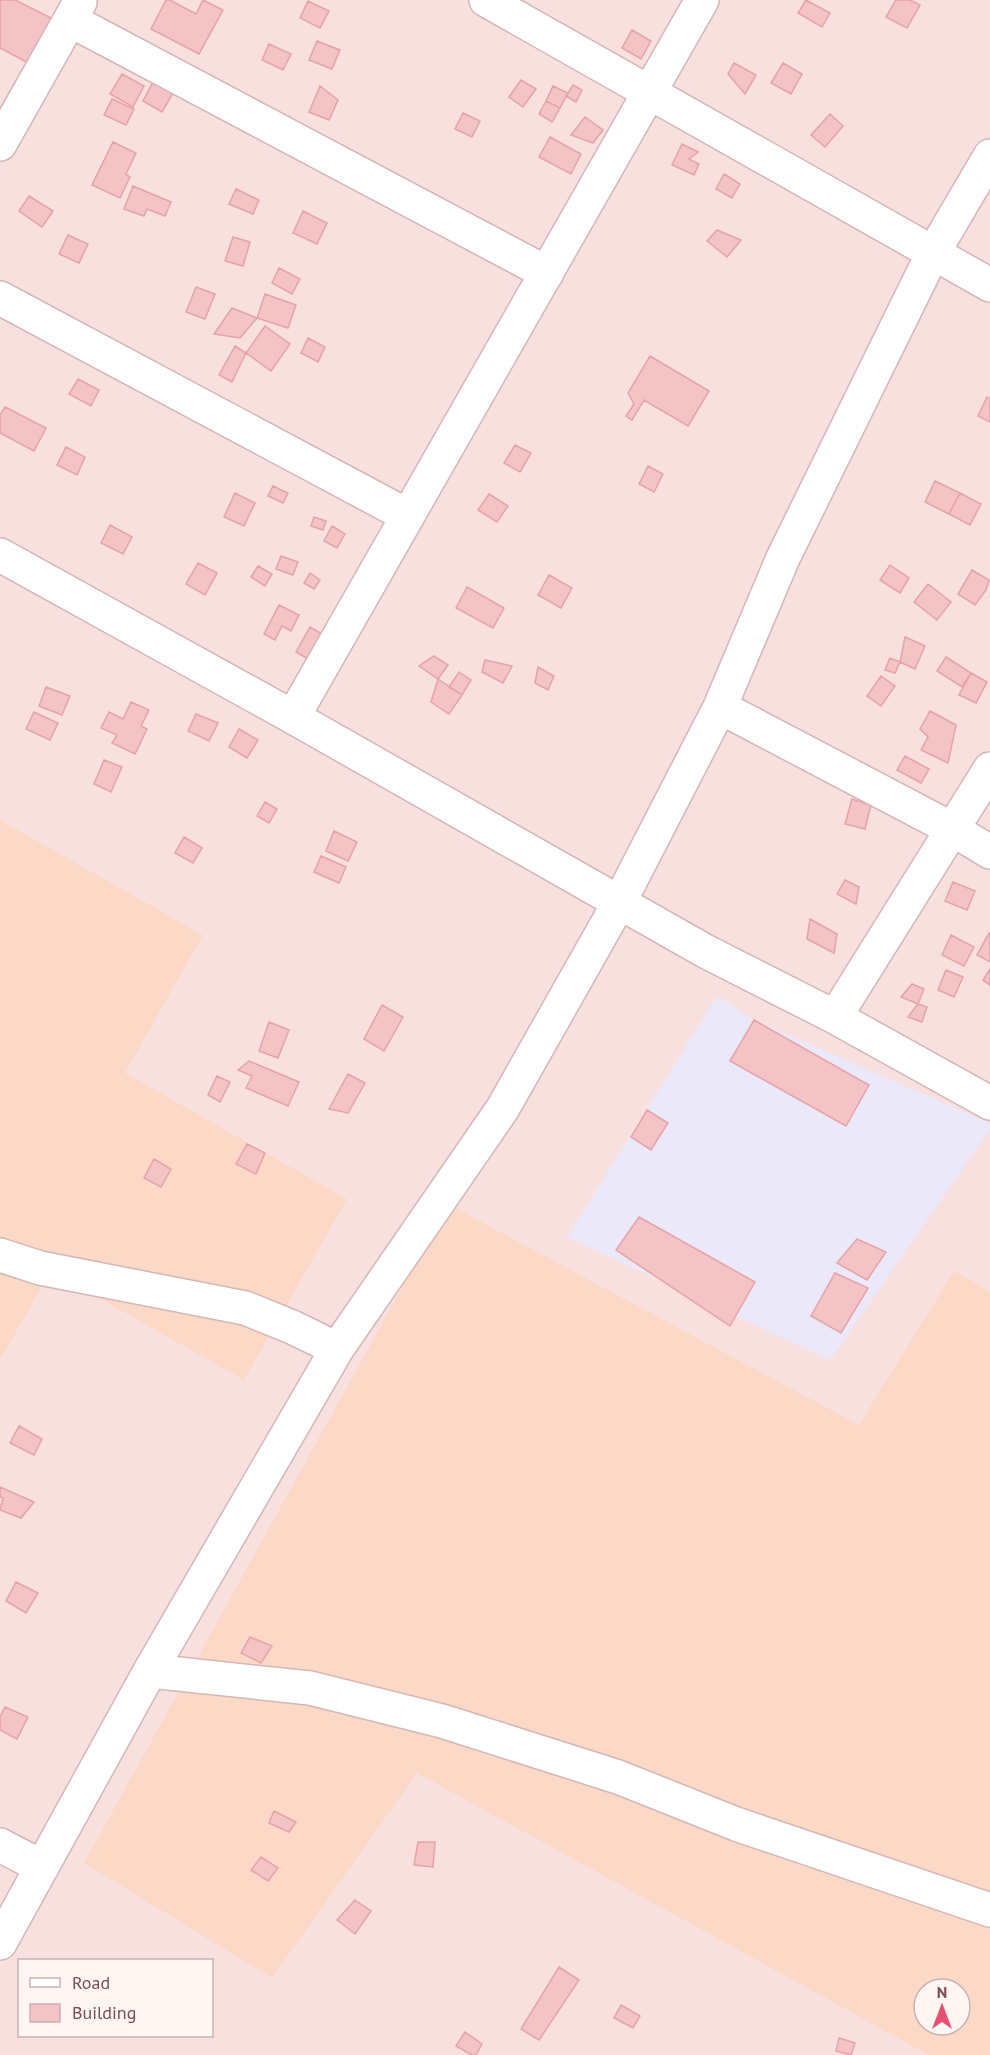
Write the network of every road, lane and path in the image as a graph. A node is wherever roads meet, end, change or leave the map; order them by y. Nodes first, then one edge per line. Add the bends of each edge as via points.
1 (486, 0) edge
2 (702, 0) edge
3 (75, 10) edge
4 (649, 93) junction
5 (0, 144) edge
6 (990, 156) edge
7 (933, 253) junction
8 (547, 273) junction
9 (990, 285) edge
10 (0, 297) edge
11 (408, 516) junction
12 (0, 555) edge
13 (720, 707) junction
14 (293, 717) junction
15 (990, 768) edge
16 (952, 829) junction
17 (990, 852) edge
18 (620, 901) junction
19 (835, 1017) junction
20 (990, 1103) edge
21 (0, 1255) edge
22 (337, 1349) junction
23 (150, 1671) junction
24 (0, 1845) edge
25 (42, 1867) junction
26 (990, 1910) edge
27 (0, 1943) edge

1 - 4 street
2 - 4 street
3 - 5 street
3 - 8 street
4 - 7 street
4 - 8 street
6 - 7 street
7 - 9 street
7 - 13 street via 783,558
8 - 11 street
10 - 11 street
11 - 14 street
12 - 14 street
13 - 16 street
13 - 18 street
14 - 18 street
15 - 16 street
16 - 17 street
16 - 19 street
18 - 19 street via 705,951
18 - 22 street via 503,1108
19 - 20 street
21 - 22 street via 40,1268 245,1308
22 - 23 street
23 - 25 street
23 - 26 street via 310,1688 442,1721 618,1777 736,1824
24 - 25 street
25 - 27 street

